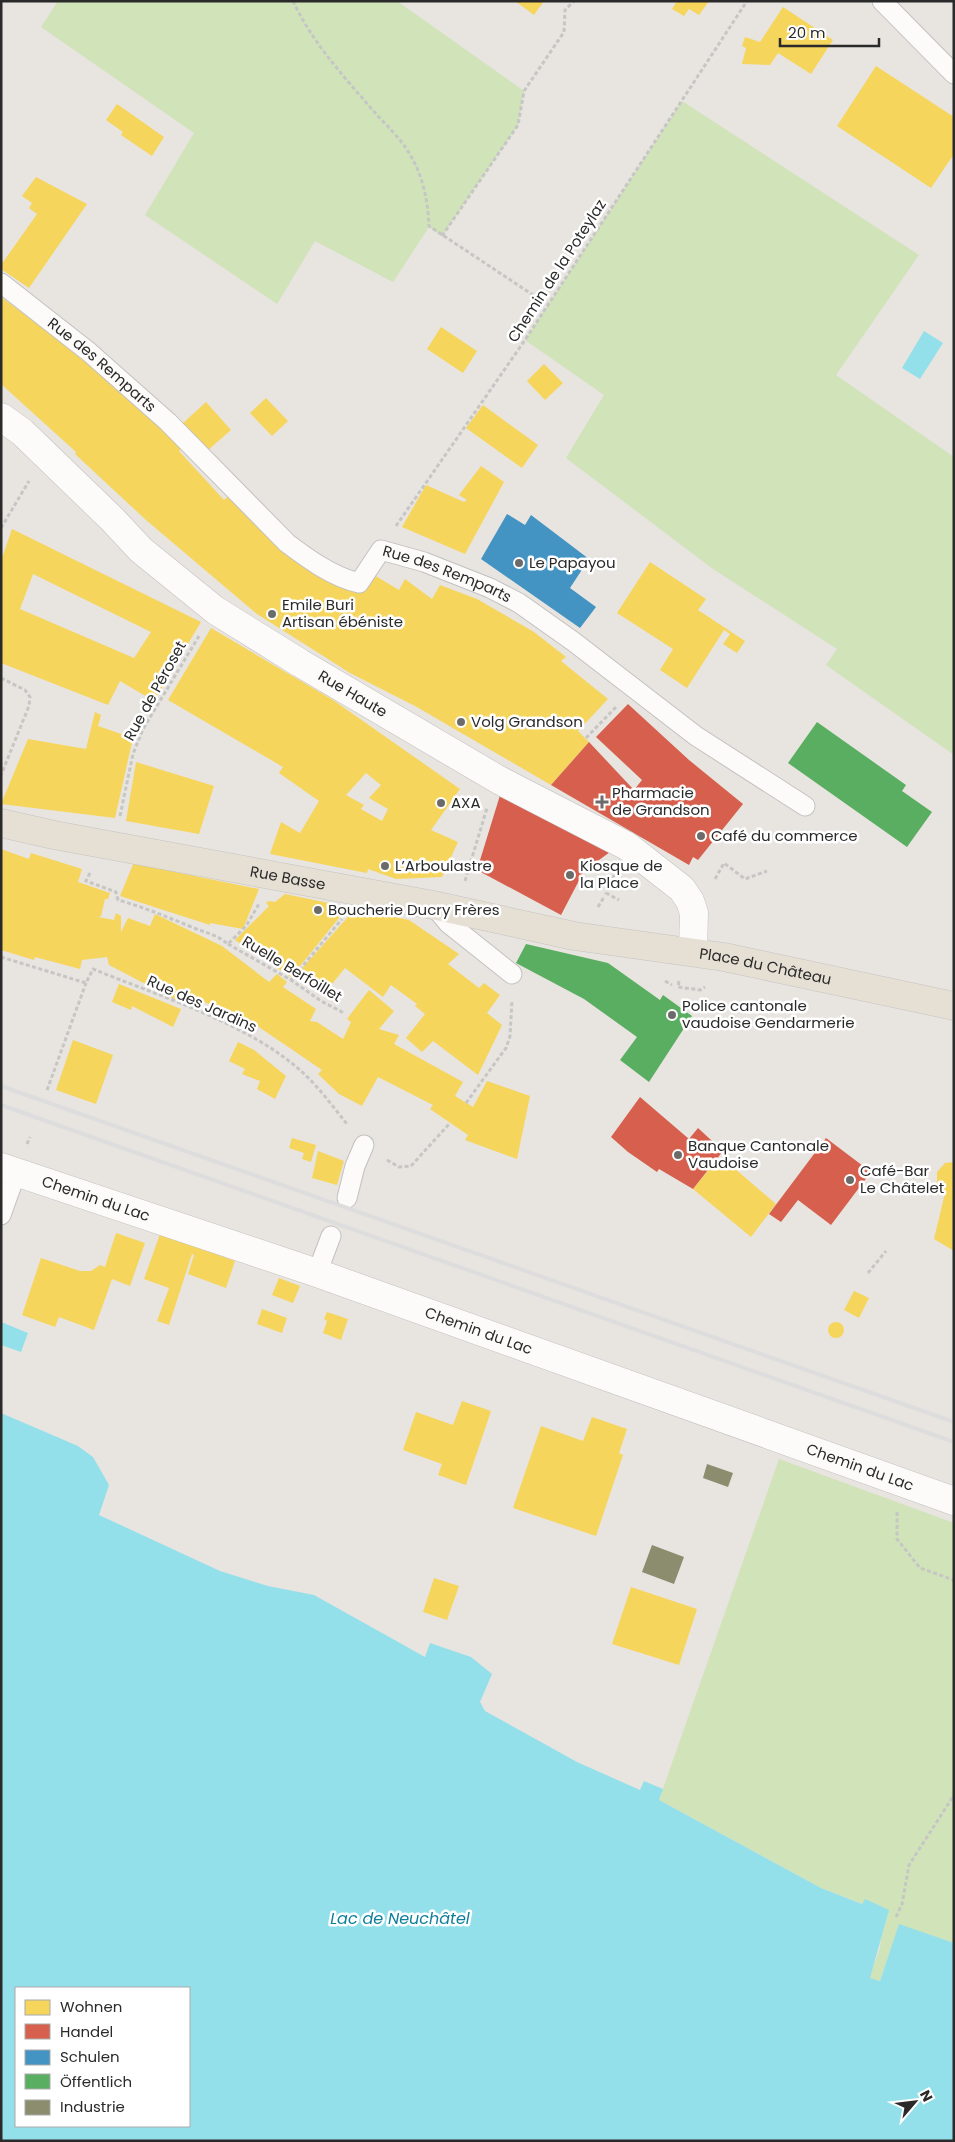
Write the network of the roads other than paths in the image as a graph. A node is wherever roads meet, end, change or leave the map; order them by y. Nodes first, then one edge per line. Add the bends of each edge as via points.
1 (882, 1) edge
2 (954, 74) edge
3 (1, 283) edge
4 (1, 416) edge
5 (805, 806) dead end
6 (1, 823) edge
7 (433, 905) junction
8 (574, 936) joint
9 (693, 952) junction
10 (512, 974) road end
11 (954, 1006) edge
12 (364, 1145) road end
13 (9, 1170) edge
14 (347, 1198) dead end
15 (1, 1215) edge
16 (331, 1236) dead end
17 (317, 1273) junction
18 (954, 1501) edge

1 - 2 lane
3 - 5 lane, Rue des Remparts via 81,346 161,416 287,543 304,556 349,581 359,583 381,550 424,562 490,588 519,603 574,642 696,736
4 - 9 street, Rue Haute via 141,550 215,610 500,780 627,846 682,889 694,913
6 - 7 main road, Rue Basse via 54,836
7 - 8 main road, Rue Basse
7 - 10 lane via 448,923
8 - 9 main road, Place du Château
9 - 11 main road, Place du Château
12 - 14 lane via 354,1166
13 - 15 lane
13 - 17 street, Chemin du Lac
16 - 17 lane
17 - 18 street, Chemin du Lac

